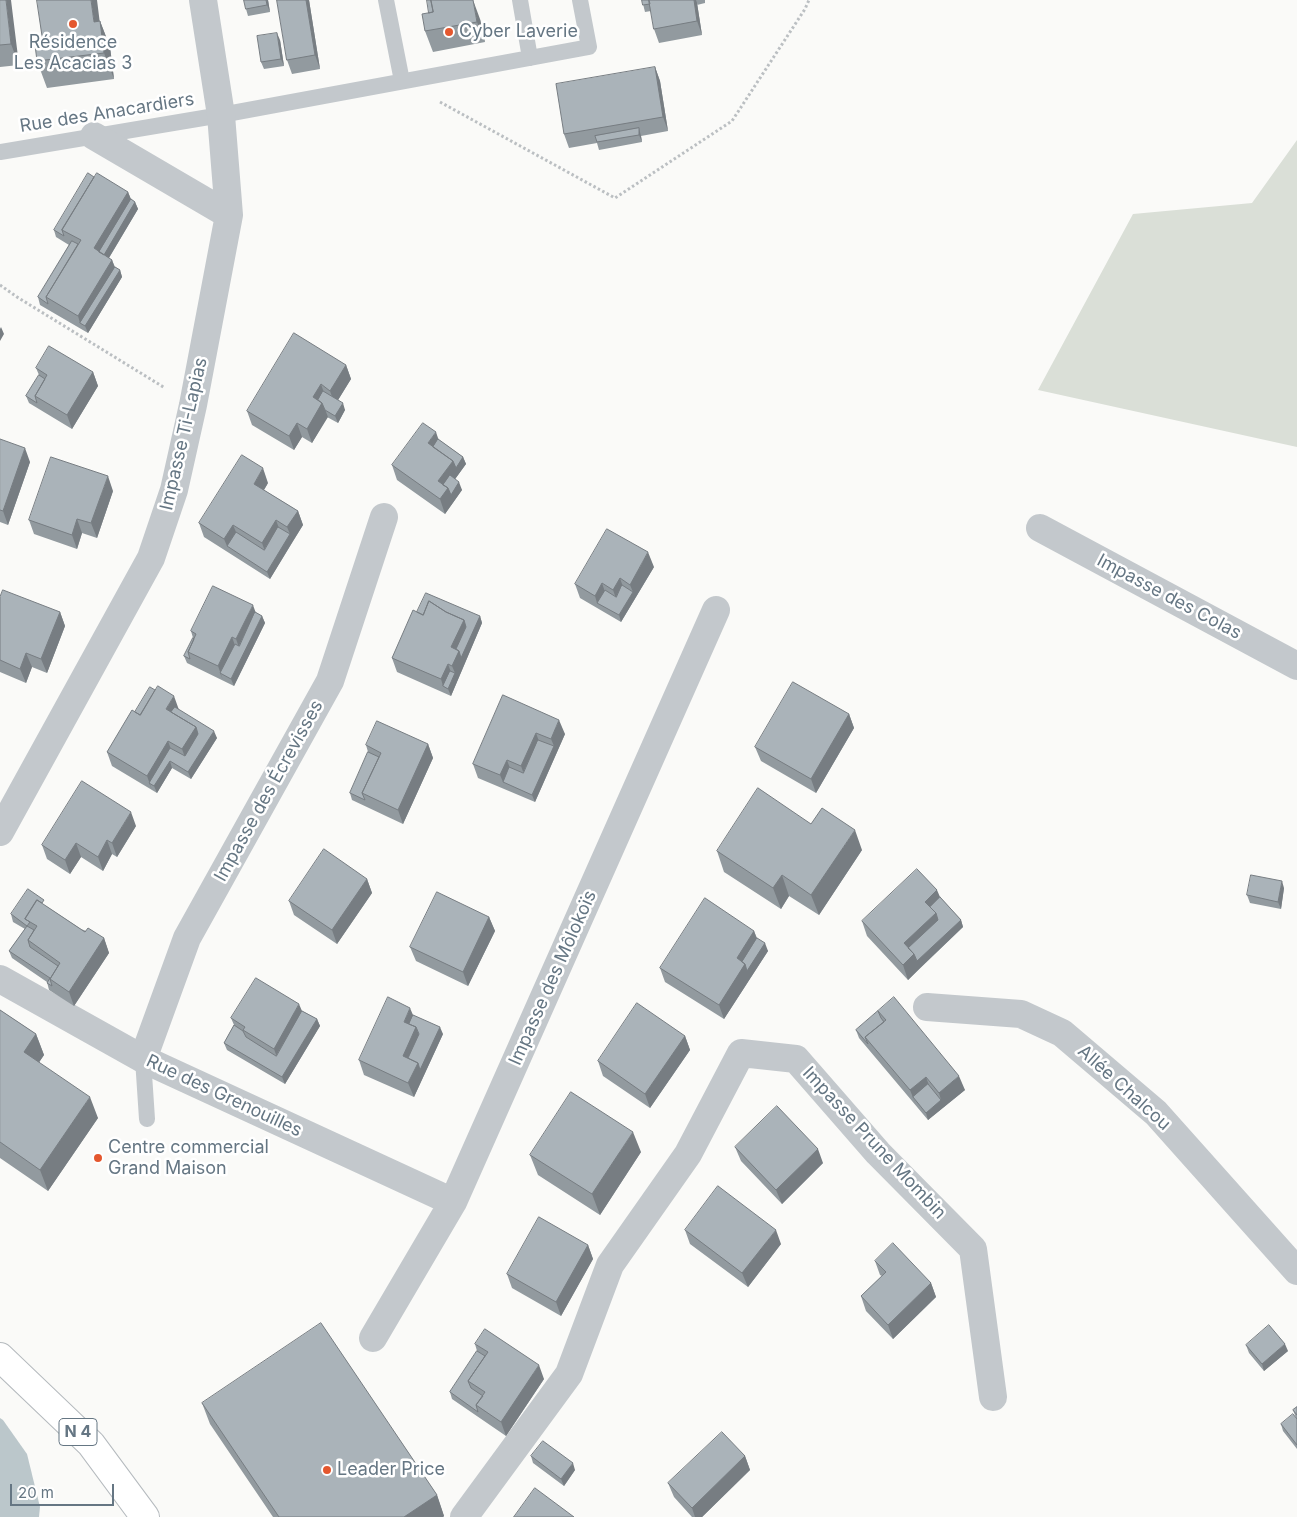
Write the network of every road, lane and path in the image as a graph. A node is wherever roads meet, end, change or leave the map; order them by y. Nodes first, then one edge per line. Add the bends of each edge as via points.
1 (203, 0) edge
2 (386, 0) edge
3 (520, 0) edge
4 (580, 0) edge
5 (809, 0) edge
6 (530, 58) junction
7 (402, 81) junction
8 (221, 115) junction
9 (94, 136) junction
10 (0, 152) edge
11 (229, 215) junction
12 (0, 285) edge
13 (193, 405) junction
14 (384, 517) dead end
15 (1040, 528) dead end
16 (716, 610) dead end
17 (1297, 666) edge
18 (0, 832) edge
19 (0, 979) edge
20 (927, 1007) dead end
21 (143, 1059) junction
22 (147, 1119) dead end
23 (453, 1202) junction
24 (1297, 1271) edge
25 (373, 1338) dead end
26 (0, 1357) edge
27 (993, 1397) dead end
28 (145, 1517) edge
29 (464, 1517) edge

1 - 8 street, Impasse Ti-Lapias
2 - 7 lane
3 - 6 lane
4 - 6 lane, Rue des Anacardiers via 589,46
5 - 7 path via 732,121 615,198
6 - 7 lane, Rue des Anacardiers
7 - 8 lane, Rue des Anacardiers
8 - 9 lane, Rue des Anacardiers
8 - 11 street, Impasse Ti-Lapias
9 - 10 lane, Rue des Anacardiers
9 - 11 street
11 - 13 street, Impasse Ti-Lapias
12 - 13 path
13 - 18 street, Impasse Ti-Lapias via 174,490 151,558
14 - 21 street, Impasse des Écrevisses via 330,681 187,938
15 - 17 street, Impasse des Colas
16 - 23 street, Impasse des Môlokoïs
19 - 21 street, Rue des Grenouilles
20 - 24 street, Allée Chalcou via 1021,1014 1062,1033 1156,1112
21 - 22 lane
21 - 23 street, Rue des Grenouilles
23 - 25 street, Impasse des Môlokoïs
26 - 28 main road, N 4 via 91,1444
27 - 29 street, Impasse Prune Mombin via 973,1249 878,1152 796,1059 741,1053 688,1154 610,1265 569,1374

